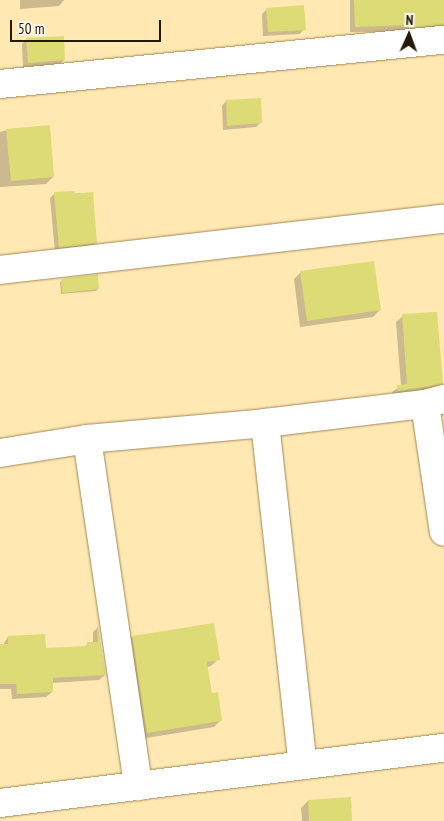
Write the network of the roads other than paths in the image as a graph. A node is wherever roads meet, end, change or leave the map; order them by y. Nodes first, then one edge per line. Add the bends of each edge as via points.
1 (444, 40) edge
2 (0, 84) edge
3 (444, 219) edge
4 (0, 270) edge
5 (434, 402) edge
6 (265, 423) junction
7 (87, 439) junction
8 (0, 453) edge
9 (444, 532) edge
10 (444, 748) edge
11 (303, 765) junction
12 (138, 786) junction
13 (0, 803) edge

1 - 2 street
3 - 4 street
5 - 6 street
5 - 9 street
6 - 7 street
6 - 11 street
7 - 8 street
7 - 12 street
10 - 11 street
11 - 12 street
12 - 13 street

